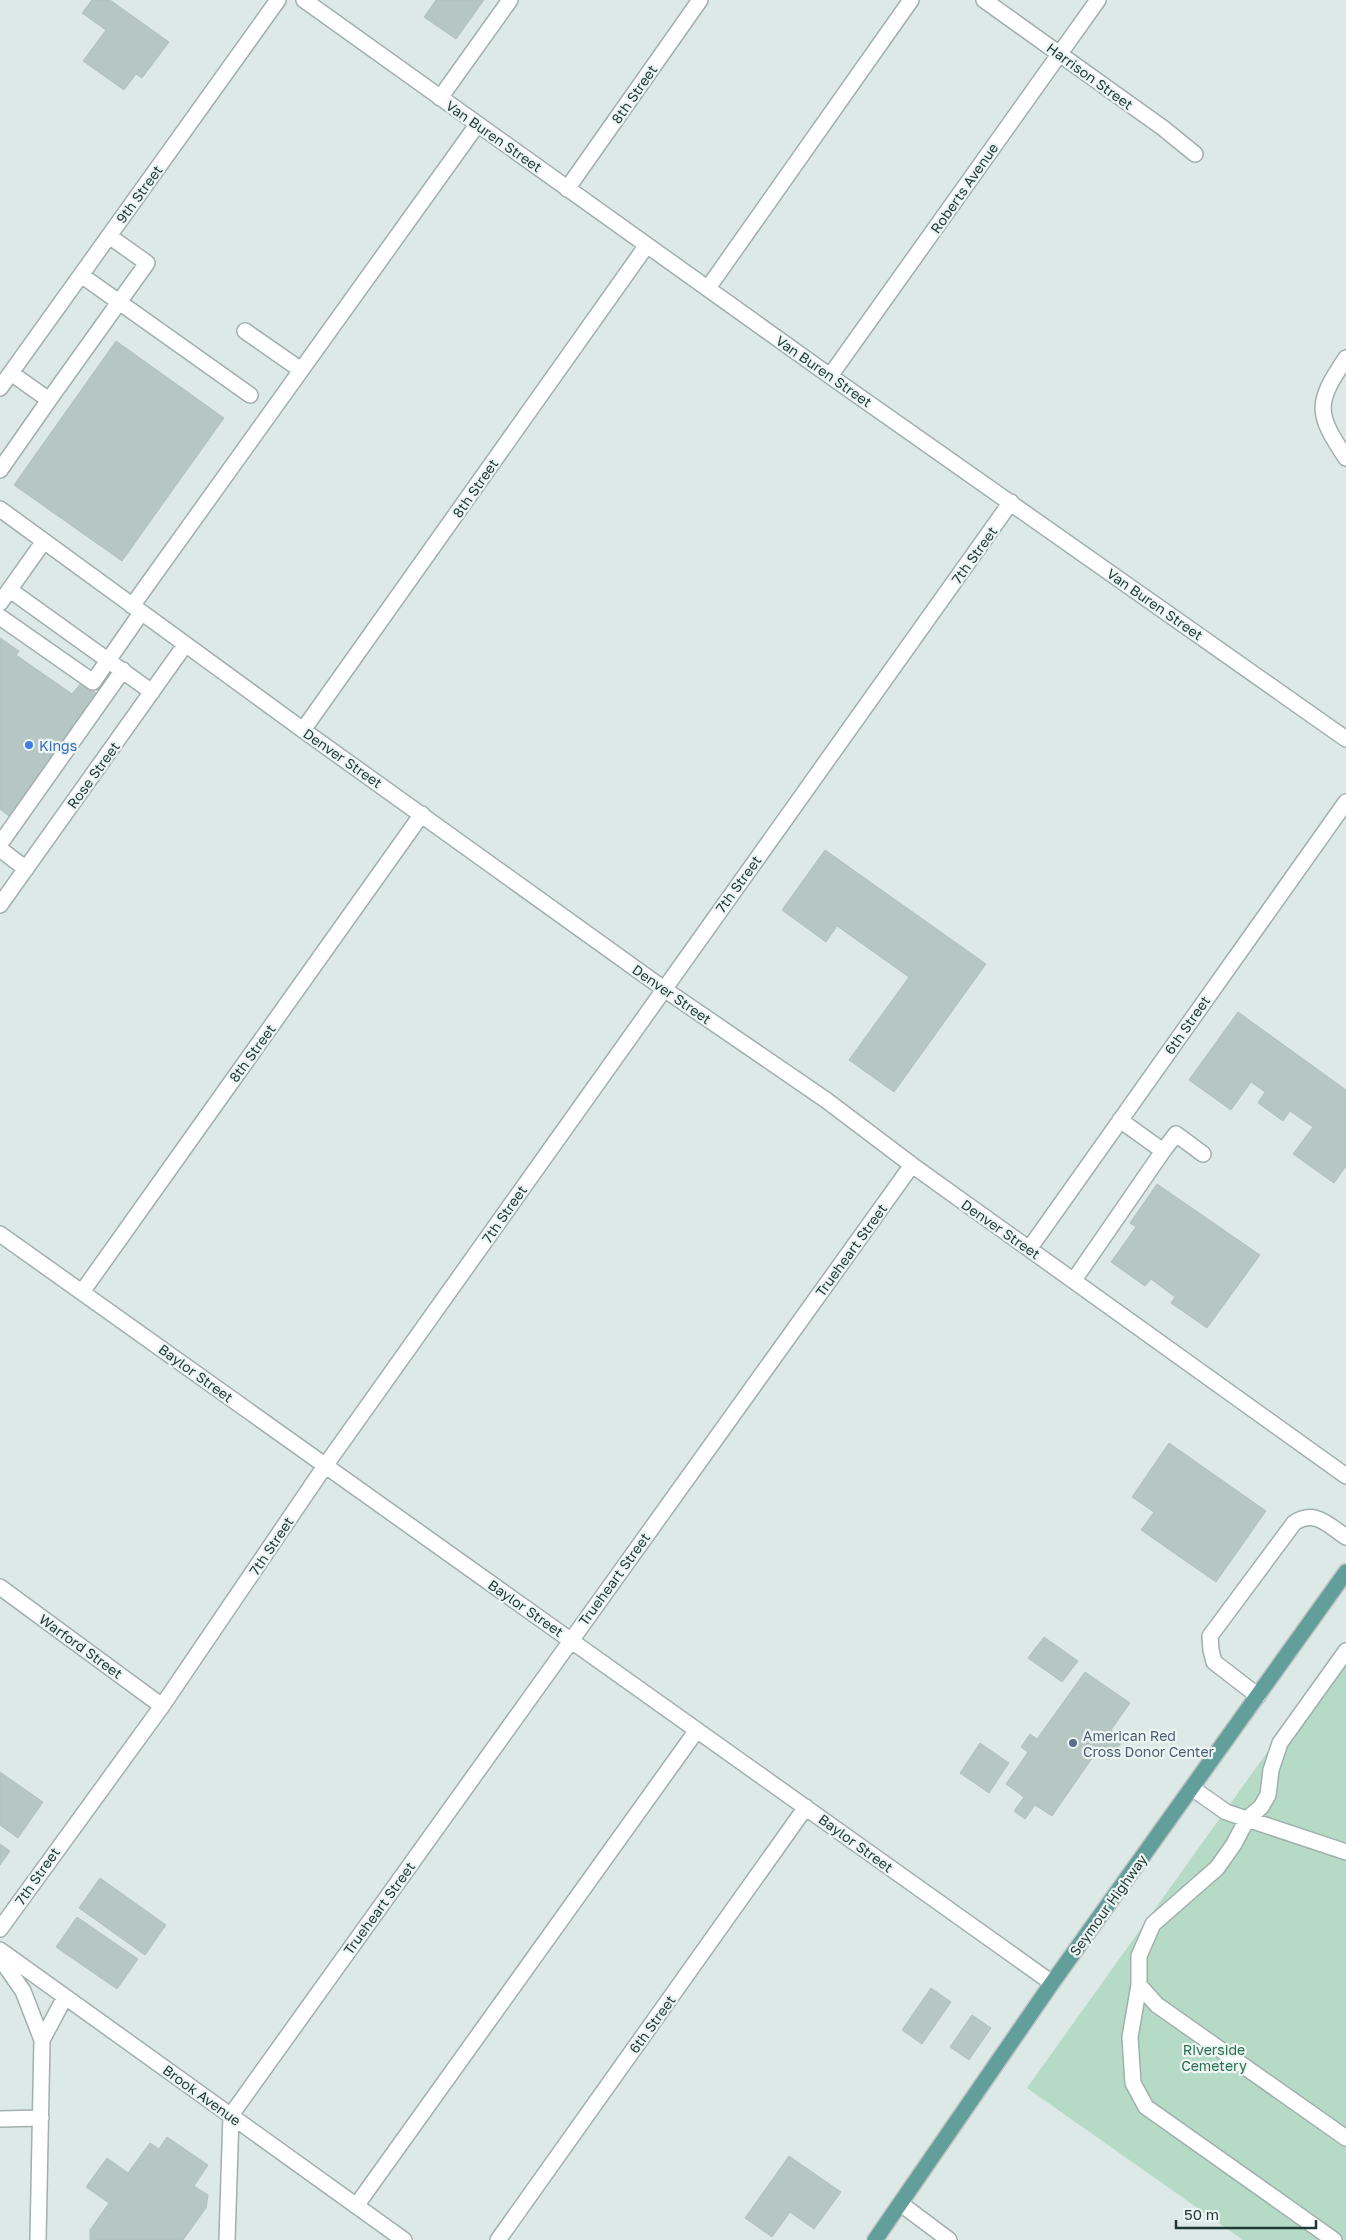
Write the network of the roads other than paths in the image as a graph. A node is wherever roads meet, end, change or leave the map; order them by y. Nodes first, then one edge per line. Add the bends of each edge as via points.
1 (278, 0) edge
2 (304, 0) edge
3 (510, 0) edge
4 (700, 0) edge
5 (911, 0) edge
6 (984, 0) edge
7 (1098, 0) edge
8 (1059, 54) junction
9 (440, 98) junction
10 (477, 125) junction
11 (1195, 154) dead end
12 (568, 188) junction
13 (109, 236) junction
14 (647, 245) junction
15 (81, 275) junction
16 (708, 288) junction
17 (119, 302) junction
18 (245, 331) dead end
19 (1346, 358) edge
20 (301, 370) junction
21 (11, 373) junction
22 (830, 376) junction
23 (0, 388) edge
24 (250, 394) dead end
25 (49, 400) junction
26 (1346, 458) edge
27 (0, 470) edge
28 (1011, 502) junction
29 (0, 509) edge
30 (44, 541) junction
31 (4, 595) edge
32 (137, 610) junction
33 (0, 618) edge
34 (186, 646) junction
35 (108, 660) junction
36 (123, 670) junction
37 (152, 692) junction
38 (303, 730) junction
39 (1346, 739) edge
40 (1346, 802) edge
41 (422, 814) junction
42 (0, 844) edge
43 (0, 849) edge
44 (26, 869) junction
45 (0, 905) edge
46 (664, 989) junction
47 (1120, 1120) junction
48 (1163, 1151) junction
49 (1203, 1154) dead end
50 (912, 1165) junction
51 (0, 1234) edge
52 (1028, 1249) junction
53 (1074, 1280) junction
54 (82, 1292) junction
55 (325, 1466) junction
56 (1346, 1476) edge
57 (1346, 1538) edge
58 (1346, 1572) edge
59 (0, 1587) edge
60 (571, 1640) junction
61 (1346, 1652) edge
62 (1258, 1696) junction
63 (162, 1706) junction
64 (698, 1730) junction
65 (1192, 1788) junction
66 (806, 1808) junction
67 (1247, 1819) junction
68 (1346, 1852) edge
69 (0, 1929) edge
70 (0, 1950) edge
71 (0, 1958) edge
72 (1052, 1983) junction
73 (1139, 1985) junction
74 (65, 1997) junction
75 (42, 2040) junction
76 (231, 2115) junction
77 (41, 2118) junction
78 (0, 2119) edge
79 (1346, 2138) edge
80 (901, 2204) junction
81 (356, 2206) junction
82 (38, 2240) edge
83 (228, 2240) edge
84 (404, 2240) edge
85 (498, 2240) edge
86 (875, 2240) edge
87 (949, 2240) edge
88 (1334, 2240) edge

1 - 13 street, 9th Street
2 - 9 street, Van Buren Street
3 - 9 street
4 - 12 street, 8th Street
5 - 16 street
6 - 8 street, Harrison Street
7 - 8 street, Roberts Avenue
8 - 11 street, Harrison Street
8 - 22 street, Roberts Avenue
9 - 10 street, Van Buren Street
10 - 12 street, Van Buren Street
10 - 20 street
12 - 14 street, Van Buren Street
13 - 15 street, 9th Street
13 - 17 street via 147,263
14 - 16 street, Van Buren Street
14 - 38 street, 8th Street
15 - 17 street
15 - 21 street, 9th Street
16 - 22 street, Van Buren Street
17 - 24 street
17 - 25 street
18 - 20 street
19 - 26 street via 1329,382 1322,409 1326,428
20 - 32 street
21 - 23 street, 9th Street
21 - 25 street
22 - 28 street, Van Buren Street
25 - 27 street
28 - 39 street, Van Buren Street
28 - 46 street, 7th Street
29 - 30 street, Denver Street
30 - 31 street
30 - 32 street, Denver Street
31 - 35 street
32 - 34 street, Denver Street
32 - 35 street
33 - 35 street via 93,682
34 - 37 street, Rose Street
34 - 38 street, Denver Street
35 - 36 street
36 - 37 street
36 - 42 street
37 - 44 street, Rose Street
38 - 41 street, Denver Street
40 - 47 street, 6th Street
41 - 46 street, Denver Street
41 - 54 street, 8th Street
43 - 44 street
44 - 45 street, Rose Street
46 - 50 street, Denver Street via 826,1100
46 - 55 street, 7th Street
47 - 48 street
47 - 52 street, 6th Street
48 - 49 street via 1176,1134
48 - 53 street
50 - 52 street, Denver Street
50 - 60 street, Trueheart Street
51 - 54 street, Baylor Street
52 - 53 street, Denver Street
53 - 56 street, Denver Street
54 - 55 street, Baylor Street
55 - 60 street, Baylor Street
55 - 63 street, 7th Street
57 - 62 street via 1316,1518 1304,1516 1294,1523 1210,1636 1214,1662
58 - 62 main road, Seymour Highway
59 - 63 street, Warford Street
60 - 64 street, Baylor Street
60 - 76 street, Trueheart Street
61 - 67 street via 1280,1743 1271,1770 1268,1795 1261,1807
62 - 65 main road, Seymour Highway
63 - 69 street, 7th Street
64 - 66 street, Baylor Street
64 - 81 street
65 - 67 street via 1226,1812
65 - 72 main road, Seymour Highway
66 - 72 street, Baylor Street
66 - 85 street, 6th Street
67 - 68 street
67 - 73 street via 1216,1868 1153,1924 1139,1956
70 - 74 street, Brook Avenue
71 - 75 street via 23,1991
72 - 80 main road, Seymour Highway
73 - 79 street via 1157,2005
73 - 88 street via 1130,2037 1133,2083 1146,2107
74 - 75 street
74 - 76 street, Brook Avenue
75 - 77 street
76 - 81 street, Brook Avenue
76 - 83 street
77 - 78 street
77 - 82 street
80 - 86 main road, Seymour Highway
80 - 87 street
81 - 84 street, Brook Avenue

